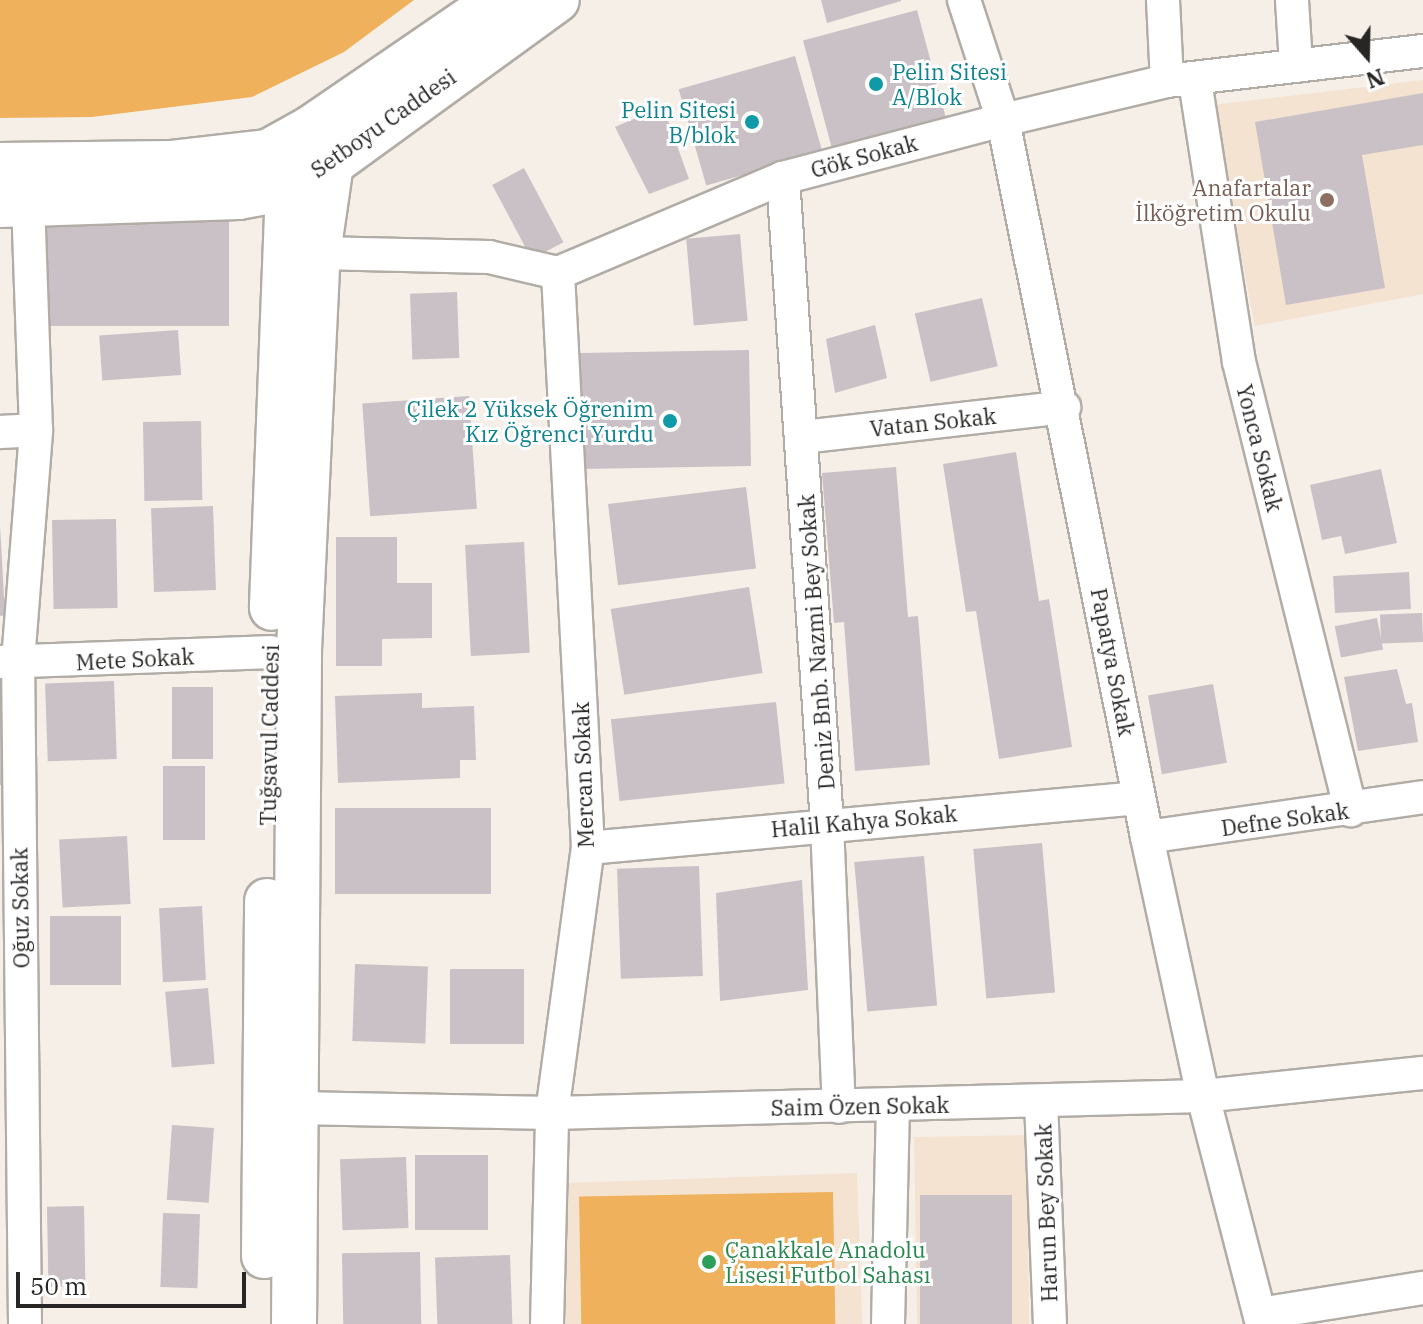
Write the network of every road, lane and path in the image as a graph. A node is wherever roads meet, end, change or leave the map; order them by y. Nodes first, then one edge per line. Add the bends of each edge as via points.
1 (498, 0) edge
2 (557, 0) edge
3 (964, 0) edge
4 (1163, 0) edge
5 (1292, 0) edge
6 (1423, 51) edge
7 (1296, 66) junction
8 (1181, 81) junction
9 (1003, 120) junction
10 (321, 146) junction
11 (0, 165) edge
12 (278, 170) junction
13 (783, 178) junction
14 (14, 205) edge
15 (318, 253) junction
16 (558, 273) junction
17 (1064, 407) junction
18 (36, 430) junction
19 (0, 432) edge
20 (802, 437) junction
21 (271, 652) junction
22 (9, 662) edge
23 (1423, 797) edge
24 (1139, 798) junction
25 (1351, 810) junction
26 (827, 824) junction
27 (1147, 837) junction
28 (588, 848) junction
29 (10, 957) edge
30 (1423, 1073) edge
31 (1203, 1096) junction
32 (1041, 1101) junction
33 (893, 1106) junction
34 (839, 1107) junction
35 (295, 1108) junction
36 (552, 1113) junction
37 (12, 1165) edge
38 (1423, 1288) edge
39 (1261, 1319) edge
40 (25, 1324) edge
41 (264, 1324) edge
42 (294, 1324) edge
43 (547, 1324) edge
44 (888, 1324) edge
45 (1050, 1324) edge

1 - 10 main road, Setboyu Caddesi
2 - 10 main road, Setboyu Caddesi
3 - 9 street, Papatya Sokak
4 - 8 street, Yonca Sokak
5 - 7 street
6 - 7 street, Gök Sokak
7 - 8 street, Gök Sokak
8 - 9 street, Gök Sokak
8 - 25 street, Yonca Sokak via 1239,362
9 - 13 street, Gök Sokak
9 - 17 street, Papatya Sokak
10 - 12 main road, Setboyu Caddesi
10 - 15 main road
11 - 12 main road, Setboyu Caddesi via 170,163
12 - 14 main road, Setboyu Caddesi via 238,197
12 - 21 main road, Tuğsavul Caddesi
13 - 16 street, Gök Sokak
13 - 20 street, Deniz Bnb. Nazmi Bey Sokak
14 - 18 street, Oğuz Sokak
15 - 16 street via 489,257
15 - 35 main road via 299,650
16 - 28 street, Mercan Sokak
17 - 20 street, Vatan Sokak
17 - 24 street, Papatya Sokak
18 - 19 street
18 - 22 street, Oğuz Sokak
20 - 26 street, Deniz Bnb. Nazmi Bey Sokak
21 - 22 street, Mete Sokak
21 - 41 main road, Tuğsavul Caddesi
22 - 29 street, Oğuz Sokak
23 - 25 street, Defne Sokak
24 - 26 street, Halil Kahya Sokak
24 - 27 street, Papatya Sokak
25 - 27 street, Defne Sokak
26 - 28 street, Halil Kahya Sokak
26 - 34 street, Deniz Bnb. Nazmi Bey Sokak
27 - 31 street, Papatya Sokak
28 - 36 street, Mercan Sokak
29 - 37 street, Oğuz Sokak
30 - 31 street, Saim Özen Sokak
31 - 32 street, Saim Özen Sokak
31 - 39 street, Papatya Sokak
32 - 33 street, Saim Özen Sokak
32 - 45 street, Harun Bey Sokak
33 - 34 street, Saim Özen Sokak
33 - 44 street
34 - 36 street, Saim Özen Sokak
35 - 36 street, Saim Özen Sokak
35 - 42 main road
36 - 43 street, Mercan Sokak
37 - 40 street, Oğuz Sokak
38 - 39 street

